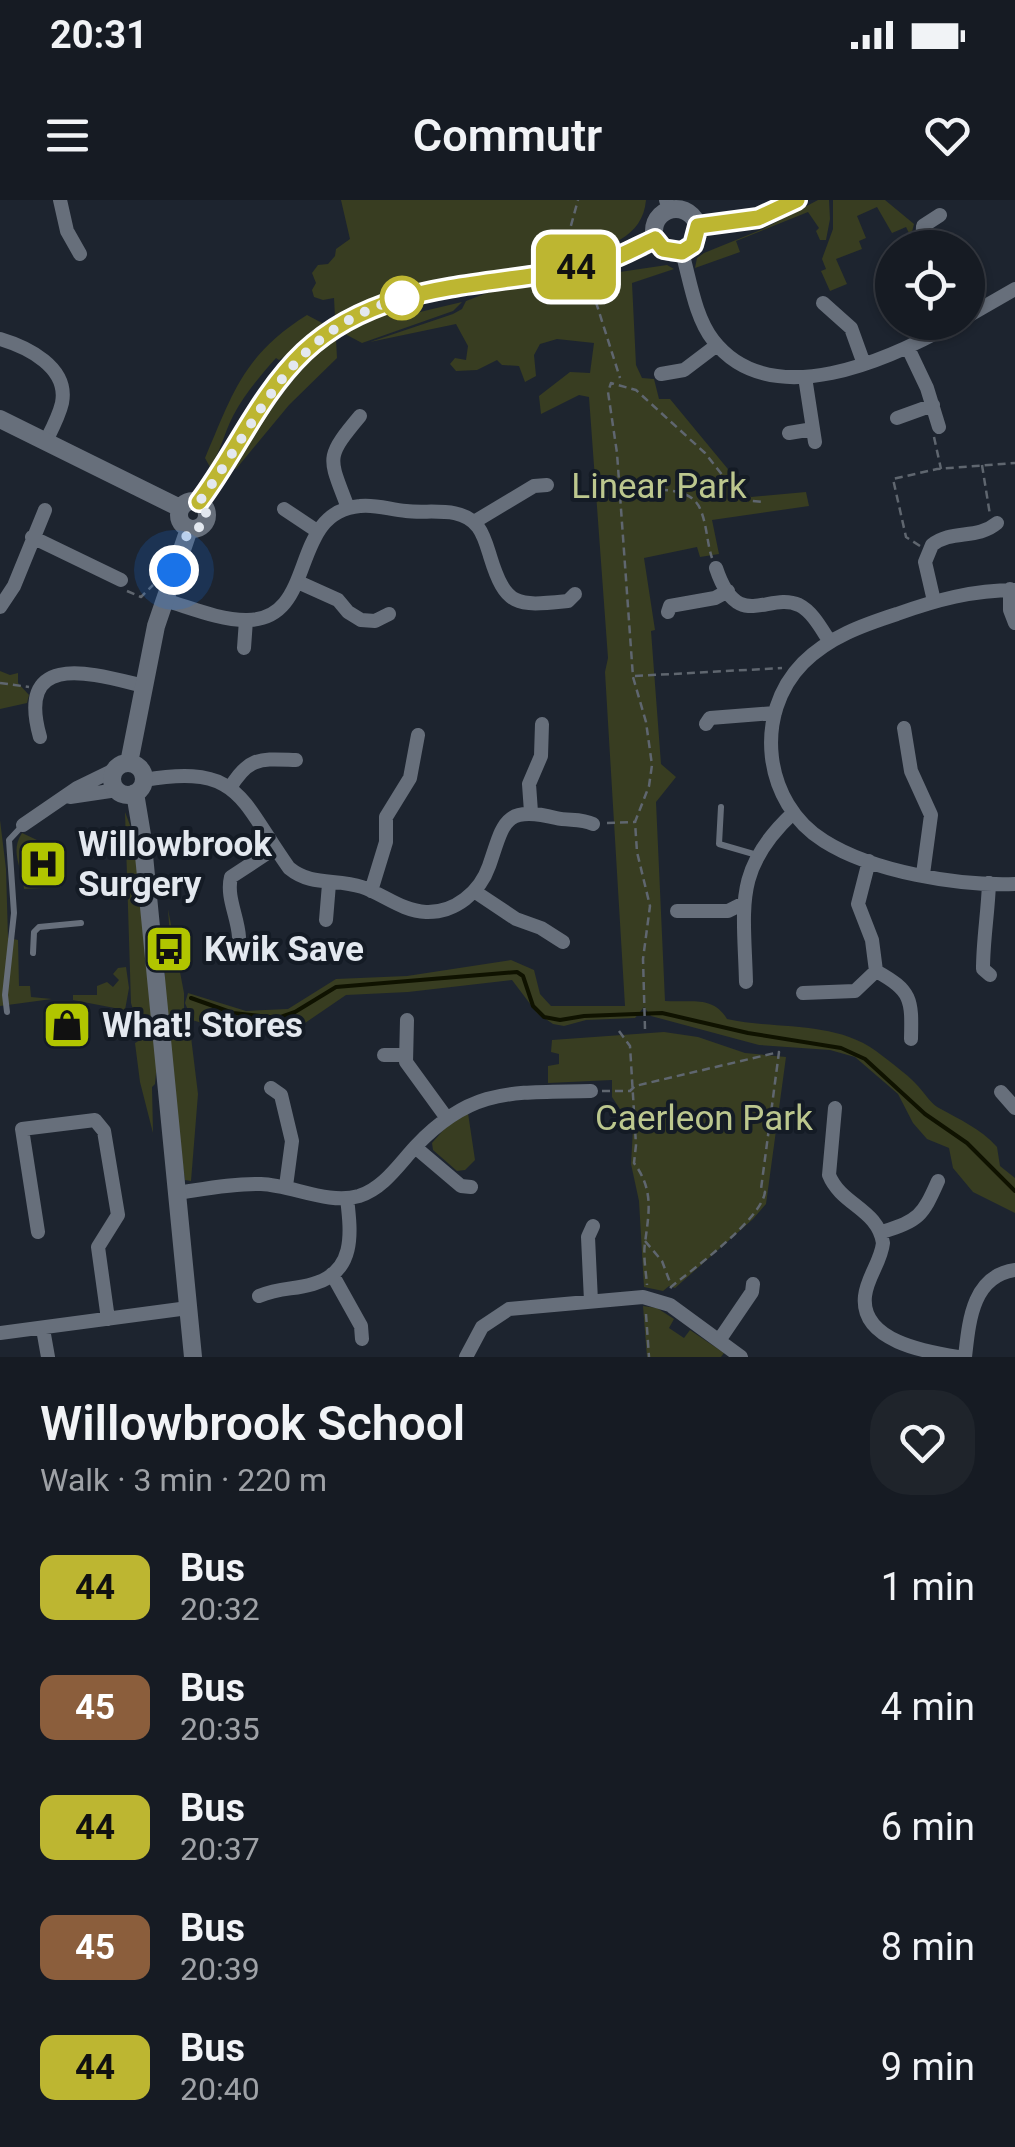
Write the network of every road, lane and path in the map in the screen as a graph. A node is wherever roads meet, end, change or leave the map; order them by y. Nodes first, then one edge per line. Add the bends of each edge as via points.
1 (60, 200) edge
2 (578, 200) edge
3 (798, 200) edge
4 (668, 205) edge
5 (940, 215) dead end
6 (698, 226) junction
7 (924, 230) edge
8 (655, 239) junction
9 (682, 252) junction
10 (80, 254) dead end
11 (566, 259) dead end
12 (588, 276) dead end
13 (1013, 296) edge
14 (823, 303) dead end
15 (985, 308) edge
16 (0, 339) edge
17 (922, 340) edge
18 (716, 345) junction
19 (908, 348) junction
20 (864, 364) junction
21 (661, 374) dead end
22 (805, 377) junction
23 (620, 378) dead end
24 (933, 405) junction
25 (360, 416) dead end
26 (897, 418) dead end
27 (0, 419) edge
28 (939, 427) joint
29 (789, 433) dead end
30 (46, 440) junction
31 (1015, 463) edge
32 (982, 465) junction
33 (942, 469) junction
34 (548, 485) dead end
35 (620, 491) junction
36 (199, 502) junction
37 (765, 502) dead end
38 (180, 508) junction
39 (348, 508) junction
40 (45, 510) dead end
41 (284, 510) dead end
42 (474, 522) junction
43 (998, 524) joint
44 (189, 529) junction
45 (317, 531) junction
46 (32, 537) junction
47 (927, 551) junction
48 (716, 568) joint
49 (121, 580) joint
50 (298, 582) junction
51 (1012, 590) edge
52 (728, 592) junction
53 (166, 594) junction
54 (575, 594) dead end
55 (934, 601) junction
56 (0, 607) edge
57 (668, 612) dead end
58 (388, 614) dead end
59 (246, 620) junction
60 (1015, 623) edge
61 (830, 642) junction
62 (244, 648) dead end
63 (796, 671) junction
64 (633, 676) junction
65 (0, 683) edge
66 (144, 686) junction
67 (40, 690) junction
68 (775, 713) junction
69 (542, 724) dead end
70 (706, 724) dead end
71 (904, 728) dead end
72 (418, 735) dead end
73 (40, 737) dead end
74 (296, 760) dead end
75 (122, 766) junction
76 (132, 788) junction
77 (230, 788) junction
78 (60, 800) junction
79 (721, 808) dead end
80 (530, 812) junction
81 (793, 812) junction
82 (635, 822) junction
83 (593, 824) joint
84 (23, 825) joint
85 (274, 848) junction
86 (758, 856) junction
87 (869, 861) junction
88 (924, 874) junction
89 (989, 883) junction
90 (329, 884) junction
91 (1015, 884) edge
92 (371, 890) junction
93 (474, 891) junction
94 (744, 903) junction
95 (677, 910) dead end
96 (326, 920) dead end
97 (81, 923) dead end
98 (240, 937) dead end
99 (563, 942) dead end
100 (33, 954) dead end
101 (876, 971) junction
102 (990, 975) dead end
103 (746, 982) dead end
104 (804, 993) dead end
105 (7, 1012) dead end
106 (407, 1020) dead end
107 (644, 1028) dead end
108 (618, 1031) dead end
109 (911, 1039) dead end
110 (384, 1055) dead end
111 (406, 1055) junction
112 (270, 1088) dead end
113 (632, 1088) junction
114 (591, 1091) joint
115 (1000, 1092) dead end
116 (835, 1108) dead end
117 (1015, 1108) edge
118 (446, 1117) junction
119 (415, 1147) junction
120 (938, 1181) dead end
121 (286, 1186) junction
122 (471, 1186) dead end
123 (177, 1193) junction
124 (347, 1198) junction
125 (593, 1226) dead end
126 (38, 1232) dead end
127 (882, 1232) junction
128 (645, 1242) junction
129 (1015, 1270) edge
130 (332, 1274) junction
131 (753, 1284) dead end
132 (648, 1291) dead end
133 (259, 1296) dead end
134 (591, 1300) junction
135 (188, 1308) junction
136 (646, 1309) dead end
137 (108, 1318) junction
138 (43, 1329) junction
139 (0, 1332) edge
140 (362, 1339) dead end
141 (720, 1340) junction
142 (912, 1352) edge
143 (48, 1357) edge
144 (194, 1357) edge
145 (466, 1357) edge
146 (649, 1357) edge
147 (741, 1357) edge
148 (961, 1357) edge

1 - 10 street
2 - 11 path via 563,246
3 - 6 street via 758,218
4 - 6 street via 684,210
4 - 8 street via 654,224
5 - 7 street
6 - 9 street via 693,245
8 - 9 street via 663,249
8 - 36 street via 610,260 408,296 344,323 279,379
9 - 18 street
12 - 23 path
13 - 15 street
14 - 20 street via 851,328
16 - 30 street via 40,357 59,382 62,403
17 - 19 street
18 - 21 street via 684,370
18 - 22 street via 754,371
19 - 20 street
19 - 24 street
20 - 22 street
22 - 29 street via 814,436
24 - 26 street
24 - 28 street
25 - 39 street via 332,458
27 - 30 street
28 - 33 path via 934,436
30 - 38 street
31 - 32 path
32 - 33 path
32 - 43 path via 988,513
33 - 47 path via 894,479 906,536
34 - 42 street via 534,486
35 - 37 path via 612,383 636,390 665,416 742,500
35 - 48 path via 680,492 695,500
35 - 64 path
36 - 38 street
36 - 44 street via 206,522
38 - 44 street
39 - 42 street via 442,511
39 - 45 street
40 - 46 street
41 - 45 street
42 - 54 street via 509,598 529,605 568,601
43 - 47 street via 986,533 940,538
44 - 53 street
45 - 50 street
46 - 49 street via 102,580
46 - 56 street
47 - 55 street
48 - 52 street
49 - 53 path via 141,598 154,584
50 - 58 street via 338,600 361,620
50 - 59 street via 282,608
51 - 55 street
51 - 60 street
52 - 57 street via 670,606
52 - 61 street via 749,607 798,605
53 - 59 street
53 - 66 street
55 - 61 street
59 - 62 street
61 - 63 street
63 - 64 path
63 - 68 street
64 - 82 path via 652,766
65 - 67 path
66 - 67 street via 69,672
66 - 75 street
67 - 73 street
68 - 70 street via 710,718
68 - 81 street via 771,759
69 - 80 street
71 - 88 street via 910,771 931,815
72 - 92 street via 410,778 386,817 386,842
74 - 77 street via 252,762
75 - 76 street via 112,777
75 - 76 street via 141,770
75 - 78 street
76 - 77 street via 195,774
76 - 78 street
76 - 123 street
77 - 85 street
78 - 84 street
79 - 86 lane via 719,844
80 - 83 street
80 - 93 street via 501,828
81 - 86 street
81 - 87 street via 824,841
82 - 83 path
82 - 107 path via 650,906
84 - 105 lane via 10,840 14,913
85 - 90 street via 297,875
85 - 98 street via 232,878 229,895
86 - 94 street via 748,871
87 - 88 street
87 - 101 street via 858,904
88 - 89 street
89 - 91 street
89 - 102 street via 982,969
90 - 92 street
90 - 96 street
92 - 93 street via 428,912 454,906
93 - 99 street
94 - 95 street via 728,911
94 - 103 street
97 - 100 lane via 38,927
101 - 104 street via 855,991
101 - 109 street via 902,986 912,1004
106 - 111 street
108 - 113 path via 630,1046
110 - 111 street
111 - 118 street
112 - 121 street via 282,1095 292,1140
113 - 114 path
113 - 128 path via 634,1163 649,1193
113 - 128 path via 779,1052 764,1201 672,1286
114 - 118 street via 491,1096
115 - 117 street
116 - 127 street via 829,1175
118 - 119 street
119 - 122 street via 461,1186
119 - 124 street via 377,1188
120 - 127 street via 922,1216
121 - 123 street
121 - 124 street
123 - 135 street
124 - 130 street via 352,1242
125 - 134 street
126 - 137 street via 22,1129 94,1120 104,1131 118,1214 98,1247
127 - 142 street via 865,1308 874,1326
128 - 132 path
129 - 148 street via 992,1277 978,1296
130 - 133 street
130 - 140 street
131 - 141 street
134 - 141 street via 662,1300
134 - 145 street via 499,1313
135 - 137 street
135 - 144 street
136 - 146 path
137 - 138 street
138 - 139 street
138 - 143 street
141 - 147 street
142 - 148 street

